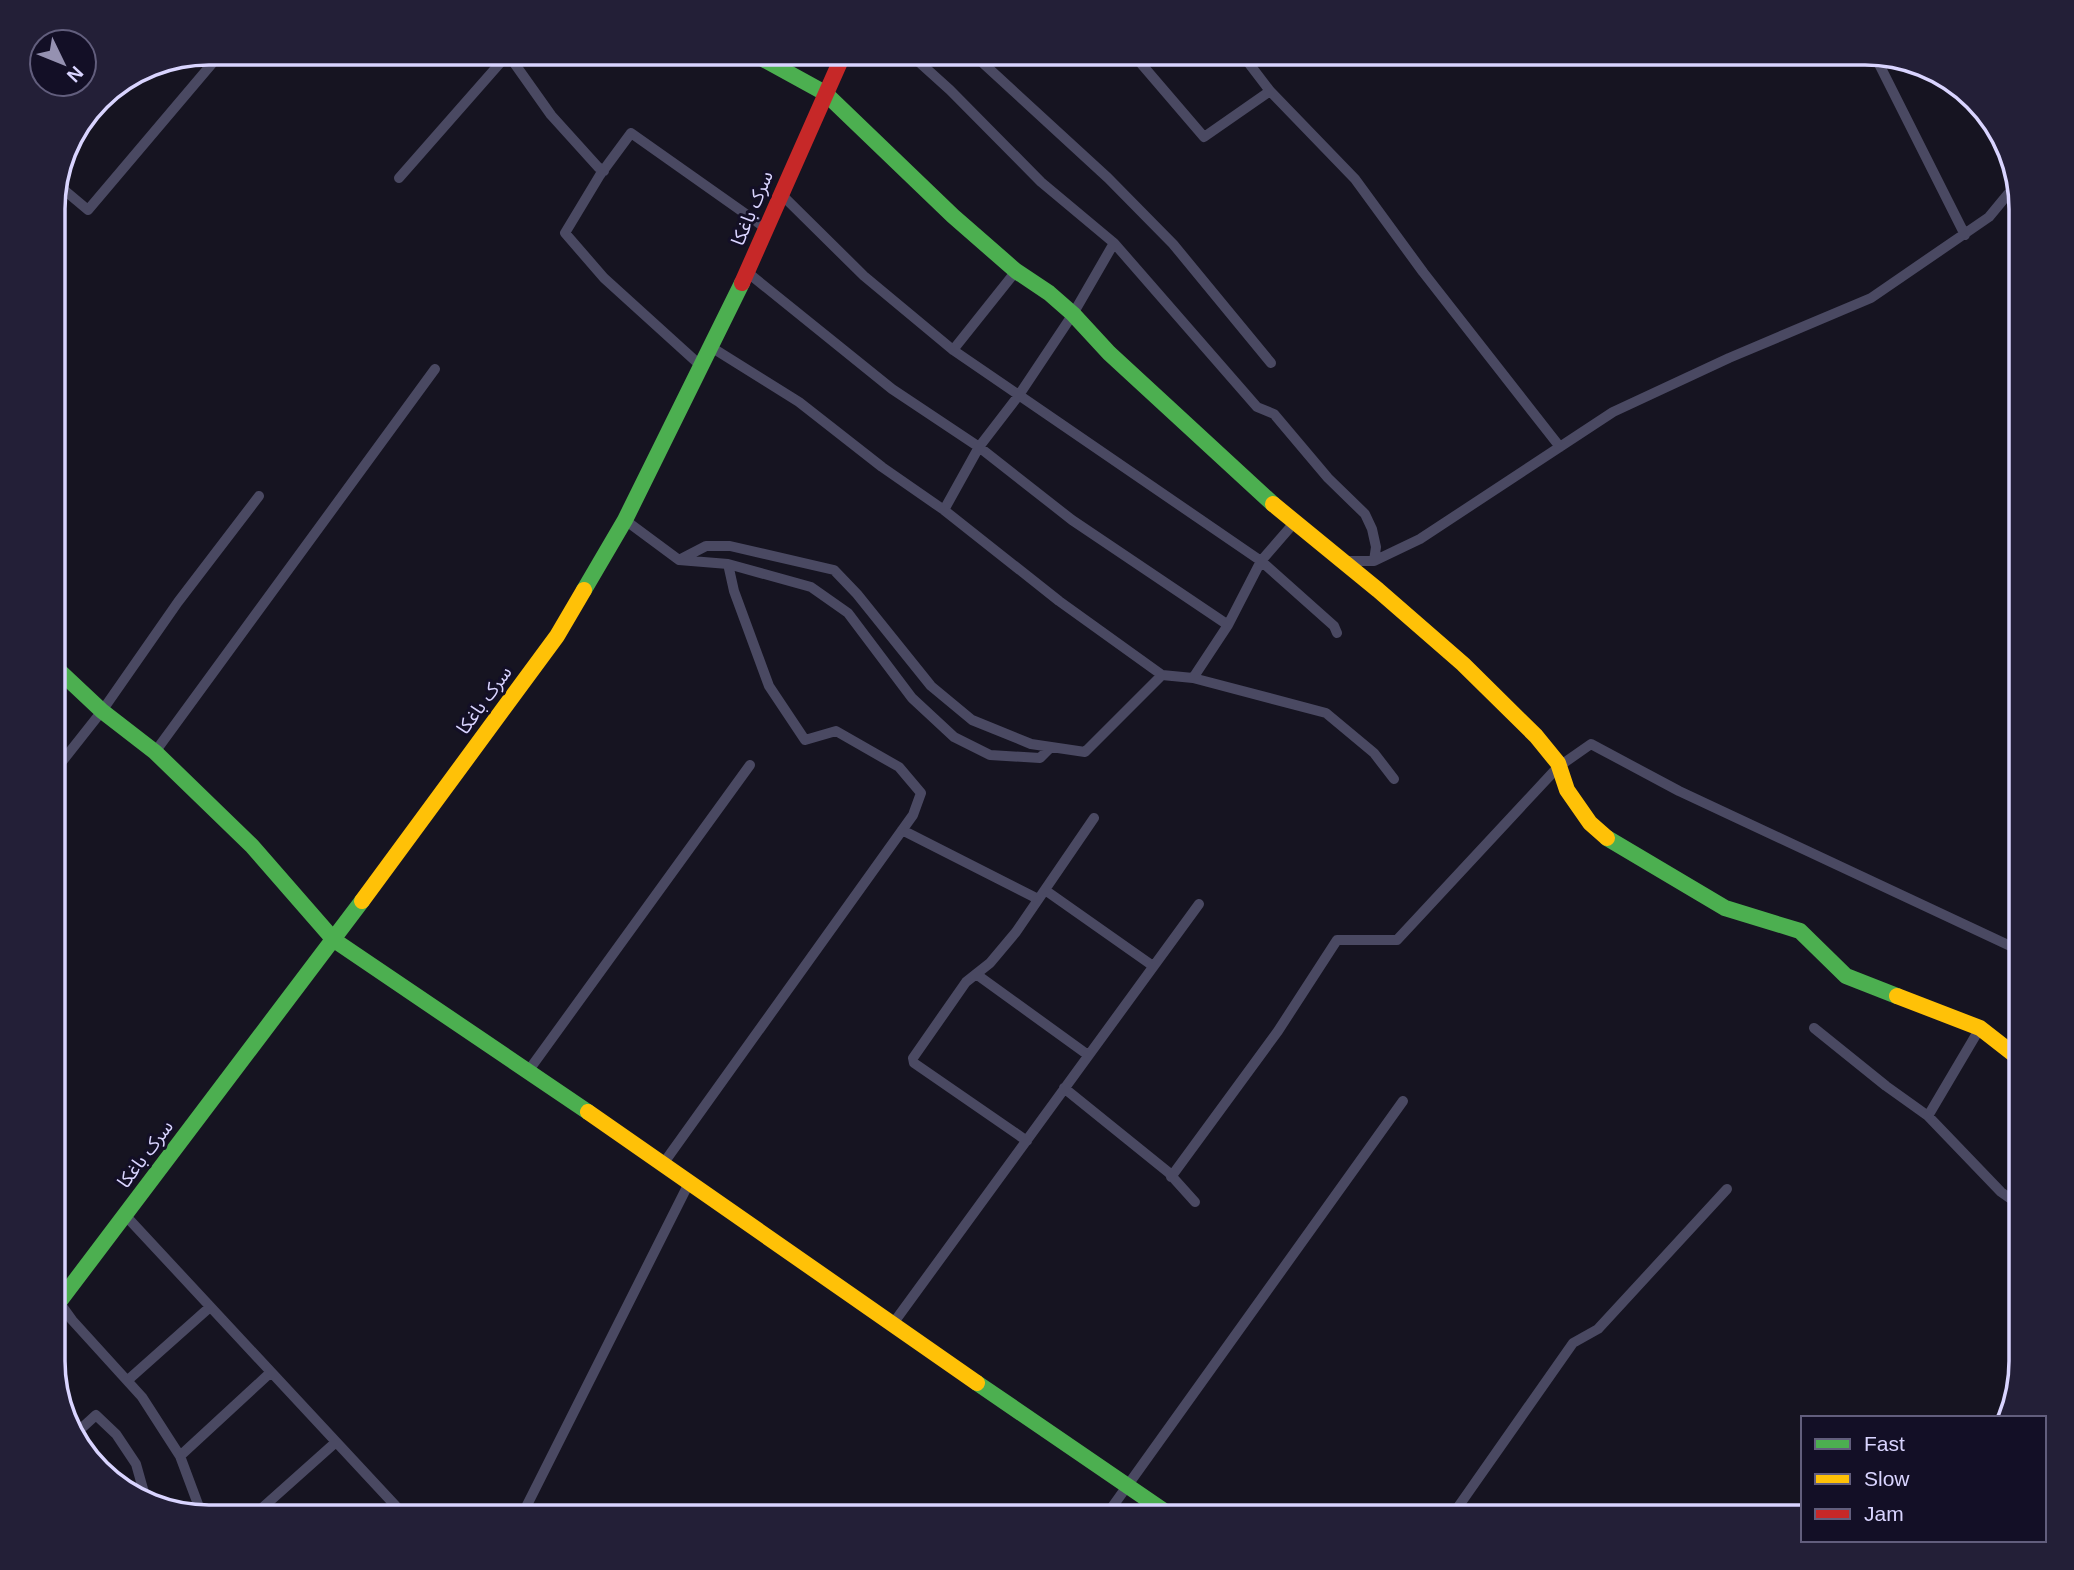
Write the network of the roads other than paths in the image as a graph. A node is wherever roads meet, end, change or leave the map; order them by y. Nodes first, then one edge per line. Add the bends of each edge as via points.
1 (210, 65) edge
2 (498, 65) edge
3 (516, 65) edge
4 (775, 65) edge
5 (838, 65) edge
6 (923, 65) edge
7 (986, 65) edge
8 (1143, 65) edge
9 (1250, 65) edge
10 (1880, 66) edge
11 (1270, 92) junction
12 (825, 93) junction
13 (604, 171) junction
14 (399, 178) dead end
15 (66, 191) edge
16 (781, 194) junction
17 (2008, 194) edge
18 (767, 229) junction
19 (1965, 235) junction
20 (1114, 243) junction
21 (1016, 271) junction
22 (747, 272) junction
23 (1073, 314) junction
24 (711, 347) junction
25 (953, 351) junction
26 (1271, 363) dead end
27 (702, 366) junction
28 (435, 369) dead end
29 (1019, 395) junction
30 (979, 447) junction
31 (1560, 447) junction
32 (259, 496) dead end
33 (944, 509) junction
34 (625, 520) junction
35 (1294, 523) junction
36 (679, 560) junction
37 (1261, 561) junction
38 (1341, 561) junction
39 (1374, 561) junction
40 (728, 564) junction
41 (1228, 625) junction
42 (1336, 633) dead end
43 (1161, 675) junction
44 (65, 676) edge
45 (1193, 678) junction
46 (102, 711) junction
47 (1051, 747) junction
48 (155, 752) junction
49 (65, 758) edge
50 (750, 765) dead end
51 (1558, 767) junction
52 (1394, 779) dead end
53 (1094, 818) dead end
54 (902, 830) junction
55 (1041, 894) junction
56 (1199, 904) dead end
57 (334, 940) junction
58 (2009, 945) edge
59 (1153, 966) junction
60 (976, 974) junction
61 (1814, 1028) dead end
62 (1980, 1028) junction
63 (2009, 1051) edge
64 (1088, 1055) junction
65 (529, 1070) junction
66 (1064, 1088) junction
67 (1403, 1101) dead end
68 (1928, 1116) junction
69 (1027, 1141) junction
70 (663, 1164) junction
71 (1171, 1177) junction
72 (689, 1183) junction
73 (1727, 1189) dead end
74 (2009, 1198) edge
75 (1195, 1202) dead end
76 (125, 1215) junction
77 (65, 1294) edge
78 (210, 1307) junction
79 (65, 1314) edge
80 (892, 1325) junction
81 (271, 1372) junction
82 (128, 1380) junction
83 (82, 1428) edge
84 (336, 1442) junction
85 (180, 1455) junction
86 (1127, 1486) junction
87 (143, 1489) edge
88 (198, 1504) edge
89 (265, 1505) edge
90 (395, 1505) edge
91 (527, 1505) edge
92 (1114, 1505) edge
93 (1155, 1505) edge
94 (1459, 1505) edge

1 - 15 street via 88,210
2 - 14 street
3 - 13 street via 551,115
4 - 12 street
5 - 12 street, سرک باغکا
6 - 20 street via 1041,182
7 - 26 street via 1173,244
8 - 11 street via 1204,137
9 - 11 street
10 - 19 street
11 - 31 street via 1355,179
12 - 16 street, سرک باغکا
12 - 21 street
13 - 18 street via 631,133
13 - 27 street via 565,233 604,278
16 - 18 street, سرک باغکا
16 - 25 street via 864,276
17 - 19 street
18 - 22 street, سرک باغکا
19 - 31 street via 1871,298 1613,412
20 - 23 street
20 - 39 street via 1257,407 1274,414 1365,514 1376,547
21 - 23 street
21 - 25 street
22 - 24 street, سرک باغکا
22 - 30 street via 892,389
23 - 29 street
23 - 35 street via 1109,353
24 - 27 street, سرک باغکا
24 - 33 street via 799,401
25 - 29 street
27 - 34 street, سرک باغکا
28 - 48 street
29 - 30 street
29 - 37 street
30 - 33 street
30 - 41 street via 1072,520
31 - 39 street via 1420,539
32 - 46 street
33 - 43 street
34 - 36 street
34 - 57 street, سرک باغکا via 557,636
35 - 37 street
35 - 38 street
36 - 40 street
36 - 47 street via 706,546 730,546 834,570 931,686 972,720 1031,744
37 - 41 street
37 - 42 street via 1334,626
38 - 39 street
38 - 51 street via 1463,664 1536,736
40 - 47 street via 811,587 848,613 912,698 954,737 990,755 1040,758
40 - 54 street via 733,591 769,686 805,740 836,731 899,767 921,793
41 - 45 street
43 - 45 street
43 - 47 street via 1085,752
44 - 46 street
45 - 52 street via 1326,713 1374,753
46 - 48 street
46 - 49 street
48 - 57 street via 252,846
50 - 65 street
51 - 58 street via 1591,744 1679,791
51 - 62 street via 1567,790 1590,823 1609,840 1726,908 1800,931 1846,976
51 - 71 street via 1397,940 1337,940 1278,1031
53 - 55 street
54 - 55 street
54 - 70 street
55 - 59 street
55 - 60 street via 990,963
56 - 59 street
57 - 65 street
57 - 76 street, سرک باغکا
59 - 64 street
60 - 64 street
60 - 69 street via 915,1054 914,1063
61 - 68 street
62 - 63 street
62 - 68 street
64 - 66 street
65 - 70 street
66 - 69 street
66 - 71 street
67 - 86 street
68 - 74 street
69 - 80 street
70 - 72 street
71 - 75 street
72 - 80 street
72 - 91 street
73 - 94 street via 1598,1329 1573,1343
76 - 77 street, سرک باغکا
76 - 78 street
78 - 81 street
78 - 82 street
79 - 82 street
80 - 86 street
81 - 84 street
81 - 85 street
82 - 85 street
83 - 87 street via 96,1415 116,1434 136,1464
84 - 89 street
84 - 90 street
85 - 88 street
86 - 92 street
86 - 93 street

